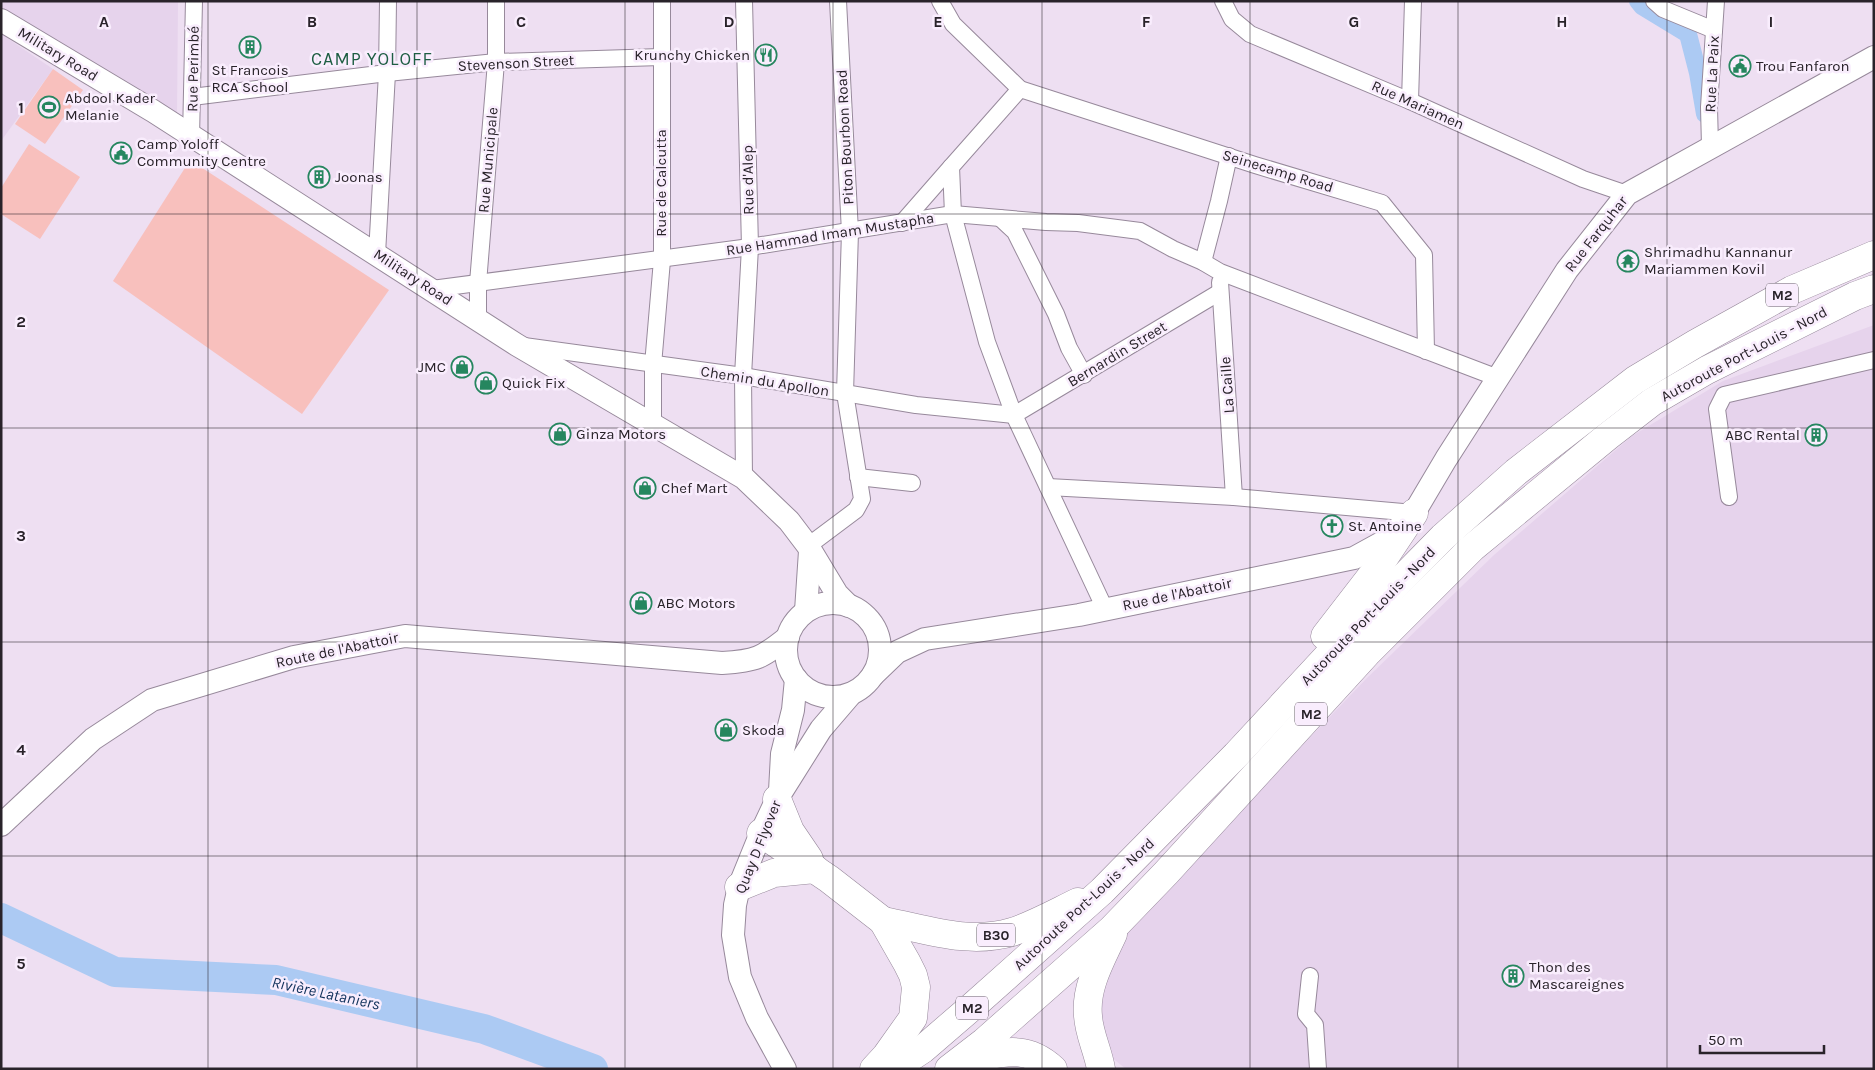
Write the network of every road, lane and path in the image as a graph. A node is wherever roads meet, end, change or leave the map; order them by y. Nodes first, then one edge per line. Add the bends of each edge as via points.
1 (194, 1) edge
2 (388, 1) edge
3 (496, 1) edge
4 (662, 1) edge
5 (744, 1) edge
6 (838, 1) edge
7 (940, 1) edge
8 (1223, 1) edge
9 (1413, 1) edge
10 (1654, 1) edge
11 (1716, 1) edge
12 (1, 20) edge
13 (1714, 30) junction
14 (661, 57) junction
15 (1874, 57) edge
16 (496, 62) junction
17 (387, 73) junction
18 (1020, 89) junction
19 (192, 97) junction
20 (1410, 101) junction
21 (191, 137) junction
22 (1710, 146) junction
23 (1229, 156) junction
24 (950, 167) junction
25 (1626, 194) junction
26 (953, 214) junction
27 (1000, 218) junction
28 (902, 223) junction
29 (850, 232) junction
30 (750, 248) junction
31 (377, 254) junction
32 (1874, 254) edge
33 (662, 260) junction
34 (1203, 262) junction
35 (1220, 272) junction
36 (478, 283) junction
37 (432, 289) junction
38 (1874, 289) edge
39 (1220, 292) junction
40 (478, 320) junction
41 (517, 344) junction
42 (1426, 351) junction
43 (1874, 360) edge
44 (653, 365) junction
45 (1084, 375) junction
46 (743, 376) junction
47 (1498, 378) junction
48 (845, 393) junction
49 (1014, 415) junction
50 (653, 425) junction
51 (858, 477) junction
52 (744, 478) junction
53 (912, 483) dead end
54 (1048, 487) junction
55 (1234, 497) junction
56 (1729, 497) dead end
57 (1414, 513) junction
58 (809, 548) junction
59 (1106, 609) junction
60 (806, 611) junction
61 (857, 611) junction
62 (788, 637) junction
63 (925, 639) junction
64 (722, 663) junction
65 (793, 675) junction
66 (873, 675) junction
67 (851, 694) junction
68 (1236, 755) junction
69 (778, 797) junction
70 (1, 825) edge
71 (761, 833) junction
72 (815, 869) junction
73 (739, 887) junction
74 (1102, 891) junction
75 (884, 921) junction
76 (1118, 922) junction
77 (1310, 976) dead end
78 (955, 1065) edge
79 (783, 1066) edge
80 (1103, 1067) edge
81 (874, 1069) edge
82 (893, 1069) edge
83 (1053, 1069) edge
84 (1318, 1069) edge

1 - 19 street, Rue Perimbé
2 - 17 street
3 - 16 street, Rue Municipale
4 - 14 street, Rue de Calcutta
5 - 30 street, Rue d'Alep
6 - 29 street, Piton Bourbon Road
7 - 18 street via 953,24
8 - 20 street, Rue Mariamen via 1232,19 1250,34
9 - 20 street
10 - 13 street via 1663,9
11 - 13 street, Rue La Paix
12 - 21 street, Military Road
13 - 22 street, Rue La Paix
14 - 16 street, Stevenson Street
14 - 33 street, Rue de Calcutta
15 - 22 street, Rue Farquhar
16 - 17 street, Stevenson Street
16 - 36 street, Rue Municipale
17 - 19 street, Stevenson Street
17 - 31 street
18 - 23 street, Seinecamp Road
18 - 24 street
19 - 21 street, Rue Perimbé
20 - 25 street, Rue Mariamen
21 - 31 street, Military Road
22 - 25 street, Rue Farquhar
23 - 34 street
23 - 42 street, Seinecamp Road via 1382,203 1424,255
24 - 26 street
24 - 28 street
25 - 47 street, Rue Farquhar via 1561,279
26 - 27 street, Rue Hammad Imam Mustapha
26 - 28 street, Rue Hammad Imam Mustapha
26 - 49 street via 987,342
27 - 34 street, Rue Hammad Imam Mustapha via 1140,231
27 - 45 street via 1015,232
28 - 29 street, Rue Hammad Imam Mustapha
29 - 30 street, Rue Hammad Imam Mustapha
29 - 48 street, Piton Bourbon Road
30 - 33 street, Rue Hammad Imam Mustapha
30 - 46 street, Rue d'Alep
31 - 37 street, Military Road
32 - 68 highway, Autoroute Port-Louis - Nord / M2 via 1792,290 1635,380 1516,472 1444,537
33 - 36 street, Rue Hammad Imam Mustapha
33 - 44 street, Rue de Calcutta
34 - 35 street, Rue Hammad Imam Mustapha
35 - 39 street, La Caille
35 - 42 street, Rue Hammad Imam Mustapha
36 - 37 street, Rue Hammad Imam Mustapha
36 - 40 street, Rue Municipale
37 - 40 street, Military Road
38 - 76 highway, Autoroute Port-Louis - Nord / M2 via 1707,370 1652,402 1472,548 1368,652
39 - 45 street, Bernardin Street
39 - 55 street, La Caille
40 - 41 street, Military Road
41 - 44 street, Chemin du Apollon
41 - 50 street, Military Road
42 - 47 street
43 - 56 street via 1724,395 1718,409
44 - 46 street, Chemin du Apollon
44 - 50 street, Rue de Calcutta
45 - 49 street, Bernardin Street
46 - 48 street, Chemin du Apollon
46 - 52 street, Rue d'Alep
47 - 57 street, Rue Farquhar
48 - 49 street, Chemin du Apollon via 916,405
48 - 51 street, Piton Bourbon Road
49 - 54 street
50 - 52 street, Military Road
51 - 53 street
51 - 58 street, Piton Bourbon Road via 862,499 856,510
52 - 58 street, Military Road via 789,521
54 - 55 street
54 - 59 street
55 - 57 street
57 - 59 street, Rue de l'Abattoir via 1385,541 1354,558
57 - 68 highway via 1376,570
58 - 60 street
58 - 61 street, Military Road via 838,594
59 - 63 street, Rue de l'Abattoir
60 - 61 street via 838,603
60 - 62 street via 792,626
61 - 63 street, Rue de l'Abattoir via 887,631
61 - 66 street via 873,626 878,638 879,664
62 - 64 street, Route de l'Abattoir via 766,654 748,662
62 - 65 street via 786,654
63 - 66 street, Rue de l'Abattoir via 897,652
64 - 65 street, Route de l'Abattoir
64 - 70 street, Route de l'Abattoir via 405,636 294,656 152,700 93,739
65 - 67 street via 807,690 821,696 836,698
65 - 69 street via 793,710 782,754
66 - 67 street via 864,687
67 - 69 street, Quay D Flyover via 820,729
68 - 74 highway, Autoroute Port-Louis - Nord / M2
69 - 71 street, Quay D Flyover
69 - 72 highway via 790,831
71 - 72 highway
71 - 73 street, Quay D Flyover
72 - 73 highway via 774,873
72 - 75 highway
73 - 79 street, Quay D Flyover via 733,935 740,977 757,1018
74 - 75 highway, B30 via 1013,932 992,936 970,938
74 - 82 highway, Autoroute Port-Louis - Nord / M2 via 967,1012
75 - 81 highway via 908,963 916,988 913,1018
76 - 78 highway, Autoroute Port-Louis - Nord / M2
76 - 80 highway via 1091,981 1087,1015
77 - 84 street via 1306,1014 1315,1026
78 - 83 highway via 1013,1052 1028,1052

